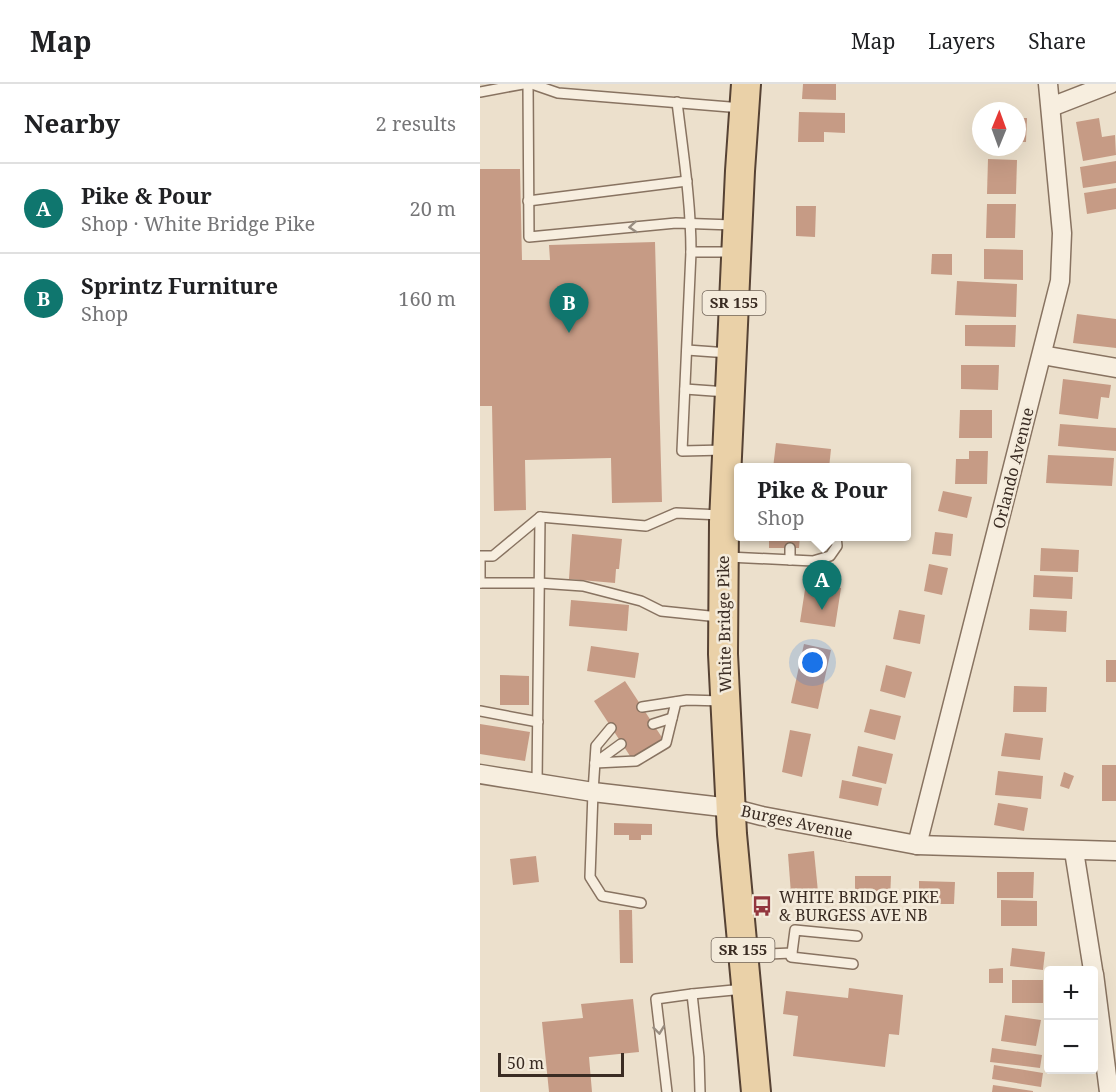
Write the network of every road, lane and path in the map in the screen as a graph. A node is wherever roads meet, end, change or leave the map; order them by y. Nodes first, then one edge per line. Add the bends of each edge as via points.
1 (523, 84) edge
2 (530, 84) edge
3 (1048, 84) edge
4 (1110, 84) edge
5 (480, 92) edge
6 (745, 96) edge
7 (677, 102) junction
8 (1051, 107) junction
9 (687, 181) junction
10 (528, 201) junction
11 (691, 224) junction
12 (737, 239) junction
13 (691, 252) junction
14 (687, 350) junction
15 (732, 353) junction
16 (1042, 355) junction
17 (1116, 368) edge
18 (685, 389) junction
19 (730, 393) junction
20 (727, 450) junction
21 (729, 507) edge
22 (540, 518) junction
23 (836, 541) edge
24 (790, 548) dead end
25 (723, 557) junction
26 (790, 560) junction
27 (480, 583) edge
28 (539, 583) junction
29 (722, 617) junction
30 (725, 701) junction
31 (676, 702) junction
32 (642, 707) dead end
33 (480, 711) edge
34 (672, 718) junction
35 (538, 722) junction
36 (653, 724) dead end
37 (611, 728) dead end
38 (621, 744) dead end
39 (595, 763) junction
40 (480, 774) edge
41 (537, 783) junction
42 (593, 792) junction
43 (731, 808) junction
44 (917, 845) junction
45 (1116, 851) edge
46 (1074, 852) junction
47 (641, 903) dead end
48 (857, 936) dead end
49 (792, 953) junction
50 (743, 955) junction
51 (853, 964) dead end
52 (1092, 966) edge
53 (1098, 985) edge
54 (746, 989) junction
55 (692, 994) junction
56 (1108, 1010) edge
57 (667, 1092) edge
58 (700, 1092) edge
59 (756, 1092) edge
60 (1109, 1092) edge

1 - 5 lane
2 - 7 lane via 558,93
2 - 10 lane
3 - 8 street, Orlando Avenue
4 - 8 street
6 - 7 lane
6 - 12 main road, White Bridge Pike / SR 155
7 - 9 lane
8 - 16 street, Orlando Avenue via 1062,233 1060,281
9 - 10 lane
9 - 11 lane
11 -> 10 lane via 529,237
11 - 12 lane
11 - 13 lane
12 - 13 lane
12 - 15 main road, White Bridge Pike / SR 155
13 - 14 lane
14 - 15 lane
14 - 18 lane
15 - 19 main road, White Bridge Pike / SR 155
16 - 17 street
16 - 44 street, Orlando Avenue
18 - 19 lane
18 - 20 lane via 682,451
19 - 20 main road, White Bridge Pike / SR 155
20 - 21 main road, White Bridge Pike / SR 155
21 - 22 lane via 676,513 646,526
21 - 25 main road, White Bridge Pike / SR 155
22 - 27 lane via 493,556 480,556
22 - 28 lane
23 - 26 lane via 830,556 813,561
24 - 26 lane
25 - 26 lane
25 - 29 main road, White Bridge Pike / SR 155
27 - 28 lane
28 - 29 lane via 583,586 641,601 661,611
28 - 35 lane
29 - 30 main road, White Bridge Pike / SR 155
30 - 31 lane
30 - 43 main road, White Bridge Pike / SR 155
31 - 32 lane
31 - 34 lane
33 - 35 lane
34 - 36 lane
34 - 39 lane via 666,742 636,761
35 - 41 lane
37 - 39 lane via 596,746
38 - 39 lane
39 - 42 lane
40 - 41 street, Burges Avenue
41 - 42 street, Burges Avenue
42 - 43 street, Burges Avenue
42 - 47 lane via 590,877 602,896
43 - 44 street, Burges Avenue
43 - 50 main road, White Bridge Pike / SR 155
44 - 46 street, Burges Avenue
45 - 46 street, Burges Avenue
46 - 52 street
48 - 49 lane via 795,930
49 - 50 lane
49 - 51 lane via 791,957
50 - 54 main road, White Bridge Pike / SR 155
53 - 56 street
54 - 55 lane
54 - 59 main road, White Bridge Pike / SR 155
55 -> 57 lane via 656,999
55 - 58 lane
56 - 60 street

